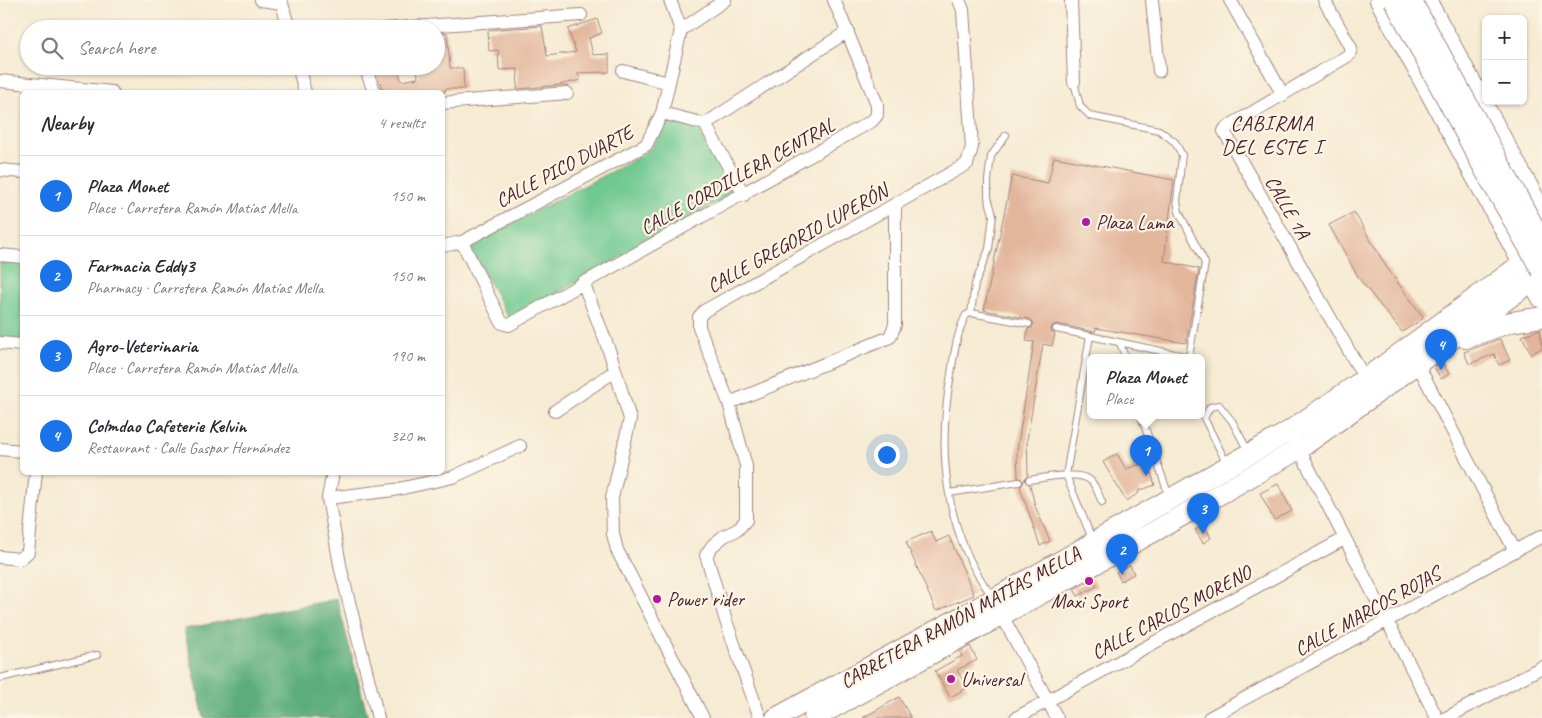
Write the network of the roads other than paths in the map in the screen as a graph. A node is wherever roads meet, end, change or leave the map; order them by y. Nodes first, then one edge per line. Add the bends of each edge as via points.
1 (261, 0) edge
2 (670, 0) edge
3 (725, 0) edge
4 (834, 0) edge
5 (959, 0) edge
6 (1071, 0) edge
7 (1152, 0) edge
8 (1230, 0) edge
9 (1324, 0) edge
10 (1380, 0) edge
11 (1394, 0) edge
12 (1411, 0) edge
13 (1426, 0) edge
14 (281, 1) edge
15 (581, 15) dead end
16 (286, 20) edge
17 (445, 25) edge
18 (681, 30) junction
19 (848, 31) junction
20 (623, 71) dead end
21 (1159, 71) dead end
22 (300, 75) edge
23 (367, 75) edge
24 (0, 81) edge
25 (1074, 82) joint
26 (669, 84) junction
27 (92, 90) edge
28 (304, 90) edge
29 (373, 90) edge
30 (568, 93) dead end
31 (1283, 95) junction
32 (445, 103) edge
33 (662, 113) junction
34 (705, 124) junction
35 (1006, 134) dead end
36 (0, 170) edge
37 (20, 172) edge
38 (744, 195) junction
39 (895, 206) junction
40 (1542, 213) edge
41 (1542, 240) edge
42 (462, 242) junction
43 (1510, 242) junction
44 (445, 245) edge
45 (1542, 249) edge
46 (0, 254) edge
47 (20, 257) edge
48 (1522, 263) junction
49 (1539, 275) edge
50 (583, 282) junction
51 (1542, 298) edge
52 (971, 313) junction
53 (1542, 317) edge
54 (1029, 324) dead end
55 (1056, 329) dead end
56 (1090, 336) junction
57 (0, 343) edge
58 (1120, 343) junction
59 (20, 345) edge
60 (1441, 347) junction
61 (1124, 354) edge
62 (1174, 354) edge
63 (1190, 354) edge
64 (1417, 363) junction
65 (615, 371) junction
66 (1365, 379) junction
67 (729, 403) junction
68 (555, 411) dead end
69 (1205, 416) edge
70 (1205, 419) edge
71 (1142, 420) dead end
72 (1294, 440) junction
73 (520, 446) dead end
74 (0, 449) edge
75 (20, 451) edge
76 (1250, 454) junction
77 (1229, 466) junction
78 (36, 475) edge
79 (332, 475) edge
80 (1066, 475) junction
81 (1029, 480) dead end
82 (1019, 482) dead end
83 (949, 493) junction
84 (328, 498) junction
85 (1170, 500) junction
86 (1102, 502) dead end
87 (1542, 536) edge
88 (1344, 539) junction
89 (1094, 543) junction
90 (1514, 551) junction
91 (0, 557) edge
92 (998, 607) junction
93 (1388, 622) junction
94 (97, 655) dead end
95 (1542, 667) edge
96 (0, 678) edge
97 (1047, 700) junction
98 (378, 718) edge
99 (703, 718) edge
100 (760, 718) edge
101 (776, 718) edge
102 (814, 718) edge
103 (1016, 718) edge
104 (1057, 718) edge
105 (1209, 718) edge
106 (1437, 718) edge
107 (1446, 718) edge

1 - 14 street
2 - 18 street
3 - 18 street
4 - 19 street, CALLE CORDILLERA CENTRAL
5 - 39 street, CALLE GREGORIO LUPERÓN via 963,10 971,156 967,164
6 - 25 street
7 - 21 street
8 - 31 street
9 - 31 street, CALLE 1A via 1351,48 1349,55
10 - 43 main road
11 - 49 main road, bridge
12 - 41 main road, bridge
13 - 40 main road
14 - 16 street
15 - 17 street
18 - 26 street, CALLE PICO DUARTE
19 - 34 street
19 - 38 street, CALLE CORDILLERA CENTRAL via 877,104 877,115 872,121
20 - 26 street
22 - 28 street
23 - 29 street
24 - 27 street
25 - 63 lane via 1080,106 1090,116 1159,130 1178,146 1182,160 1177,201 1179,212 1205,263
26 - 33 street, CALLE PICO DUARTE
30 - 32 street
31 - 66 street, CALLE 1A via 1226,128 1225,135
33 - 34 street
33 - 42 street, CALLE PICO DUARTE via 646,145
34 - 38 street
35 - 52 lane via 992,156 988,180 992,215 988,249 975,284
36 - 37 street
38 - 50 street, CALLE CORDILLERA CENTRAL
39 - 67 street via 895,325 890,337
39 - 67 street, CALLE GREGORIO LUPERÓN via 700,314 700,331
41 - 43 main road via 1521,246
42 - 44 street, CALLE PICO DUARTE
42 - 50 street, CALLE CORDILLERA CENTRAL via 505,325
43 - 48 main road
45 - 48 main road, CARRETERA RAMÓN MATÍAS MELLA
46 - 47 street
48 - 49 main road
48 - 66 main road, CARRETERA RAMÓN MATÍAS MELLA
49 - 51 main road
49 - 60 main road, CARRETERA RAMÓN MATÍAS MELLA
50 - 65 street
52 - 54 lane
52 - 83 lane via 963,320 945,412 944,452
53 - 60 main road via 1495,326
55 - 56 lane
56 - 58 lane
56 - 80 lane
57 - 59 street
58 - 61 lane
58 - 62 lane
60 - 64 main road, CARRETERA RAMÓN MATÍAS MELLA
64 - 72 main road, CARRETERA RAMÓN MATÍAS MELLA
64 - 90 street
65 - 68 street
65 - 99 street via 630,420 612,498 617,550
66 - 72 main road, CARRETERA RAMÓN MATÍAS MELLA
67 - 100 street, CALLE GREGORIO LUPERÓN via 746,466 746,520 737,530 713,545 706,555
69 - 76 lane via 1210,407 1219,405
70 - 77 lane
71 - 85 lane
72 - 76 main road, CARRETERA RAMÓN MATÍAS MELLA
72 - 88 street
72 - 92 main road, CARRETERA RAMÓN MATÍAS MELLA via 1233,488
73 - 84 street via 453,477 394,490
74 - 75 street
76 - 77 main road, CARRETERA RAMÓN MATÍAS MELLA
77 - 85 main road, CARRETERA RAMÓN MATÍAS MELLA
78 - 91 street via 28,552 20,559
79 - 84 street
80 - 81 lane
80 - 86 lane via 1092,482
80 - 89 lane
82 - 83 lane
83 - 92 lane via 964,550
84 - 98 street via 341,570
85 - 89 main road, CARRETERA RAMÓN MATÍAS MELLA
87 - 90 street, CALLE MARCOS ROJAS
88 - 93 street
88 - 97 street, CALLE CARLOS MORENO
89 - 92 main road, CARRETERA RAMÓN MATÍAS MELLA
90 - 93 street, CALLE MARCOS ROJAS
92 - 97 street
92 - 101 main road, CARRETERA RAMÓN MATÍAS MELLA
92 - 102 main road, CARRETERA RAMÓN MATÍAS MELLA
93 - 105 street, CALLE MARCOS ROJAS
93 - 106 street
94 - 96 lane
95 - 107 street
97 - 103 street, CALLE CARLOS MORENO
97 - 104 street

